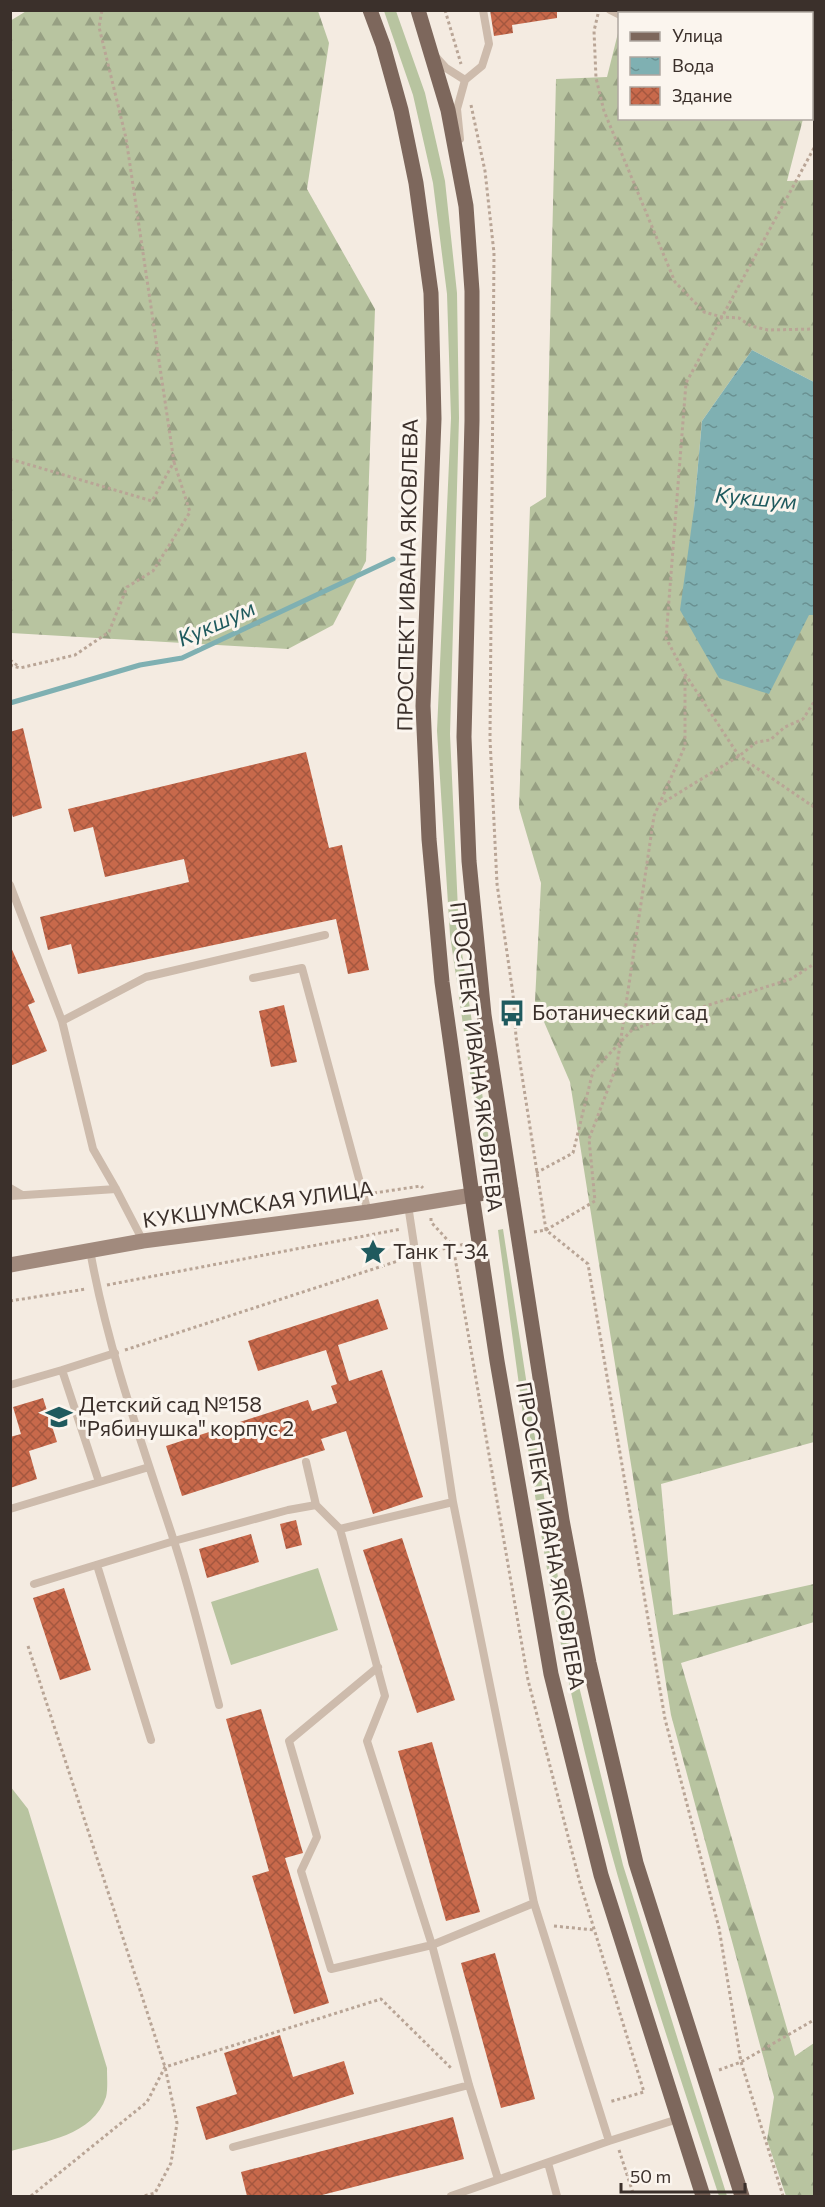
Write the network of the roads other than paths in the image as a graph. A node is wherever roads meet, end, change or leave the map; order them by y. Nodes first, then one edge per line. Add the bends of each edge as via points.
1 (370, 10) edge
2 (483, 10) edge
3 (419, 11) edge
4 (430, 49) junction
5 (465, 80) junction
6 (466, 206) junction
7 (10, 885) edge
8 (325, 935) dead end
9 (253, 978) dead end
10 (62, 1021) junction
11 (10, 1188) edge
12 (117, 1189) junction
13 (511, 1189) junction
14 (22, 1195) junction
15 (472, 1195) junction
16 (10, 1196) edge
17 (408, 1205) junction
18 (368, 1212) junction
19 (143, 1241) junction
20 (90, 1250) junction
21 (10, 1265) edge
22 (115, 1353) junction
23 (62, 1370) junction
24 (10, 1385) edge
25 (306, 1462) dead end
26 (149, 1467) junction
27 (99, 1482) junction
28 (453, 1502) junction
29 (316, 1505) junction
30 (10, 1509) edge
31 (340, 1529) junction
32 (174, 1541) junction
33 (97, 1565) junction
34 (34, 1584) dead end
35 (378, 1667) junction
36 (219, 1705) dead end
37 (151, 1740) dead end
38 (534, 1903) junction
39 (432, 1945) junction
40 (469, 2085) junction
41 (678, 2119) junction
42 (609, 2141) junction
43 (233, 2147) dead end
44 (548, 2163) junction
45 (498, 2179) junction
46 (451, 2196) edge
47 (557, 2196) edge
48 (703, 2196) edge
49 (742, 2196) edge

1 - 15 main road, ПРОСПЕКТ ИВАНА ЯКОВЛЕВА via 401,110 431,293 434,419 423,706 429,839 442,982
2 - 5 lane via 489,44 482,66
3 - 4 main road, ПРОСПЕКТ ИВАНА ЯКОВЛЕВА
4 - 5 lane via 446,68
4 - 6 main road, ПРОСПЕКТ ИВАНА ЯКОВЛЕВА via 448,110
5 - 6 lane via 458,109
6 - 13 main road, ПРОСПЕКТ ИВАНА ЯКОВЛЕВА via 472,291 464,737 469,861 484,1015
7 - 10 lane
8 - 10 lane via 146,977
9 - 18 lane via 302,968
10 - 12 lane via 93,1149
11 - 14 lane
12 - 14 lane
12 - 19 lane
13 - 15 main road, КУКШУМСКАЯ УЛИЦА
13 - 49 main road, ПРОСПЕКТ ИВАНА ЯКОВЛЕВА via 562,1520 589,1662 636,1863
14 - 16 lane
15 - 17 street, КУКШУМСКАЯ УЛИЦА
15 - 41 main road, ПРОСПЕКТ ИВАНА ЯКОВЛЕВА via 551,1674 601,1875
17 - 18 street, КУКШУМСКАЯ УЛИЦА
17 - 28 lane
18 - 19 street, КУКШУМСКАЯ УЛИЦА
19 - 20 street, КУКШУМСКАЯ УЛИЦА
20 - 21 street, КУКШУМСКАЯ УЛИЦА
20 - 22 lane
22 - 23 lane
22 - 26 lane
23 - 24 lane
23 - 27 lane
25 - 29 lane
26 - 27 lane
26 - 32 lane
27 - 30 lane
28 - 31 lane
28 - 38 lane
29 - 31 lane
29 - 32 lane
31 - 35 lane
32 - 33 lane
32 - 36 lane
33 - 34 lane
33 - 37 lane
35 - 39 lane via 385,1696 368,1741
35 - 39 lane via 289,1741 317,1837 301,1871 331,1969
38 - 39 lane
38 - 42 lane
39 - 40 lane
40 - 43 lane
40 - 45 lane
41 - 42 lane
41 - 48 main road, ПРОСПЕКТ ИВАНА ЯКОВЛЕВА
42 - 44 lane
44 - 45 lane
44 - 47 lane
45 - 46 lane

